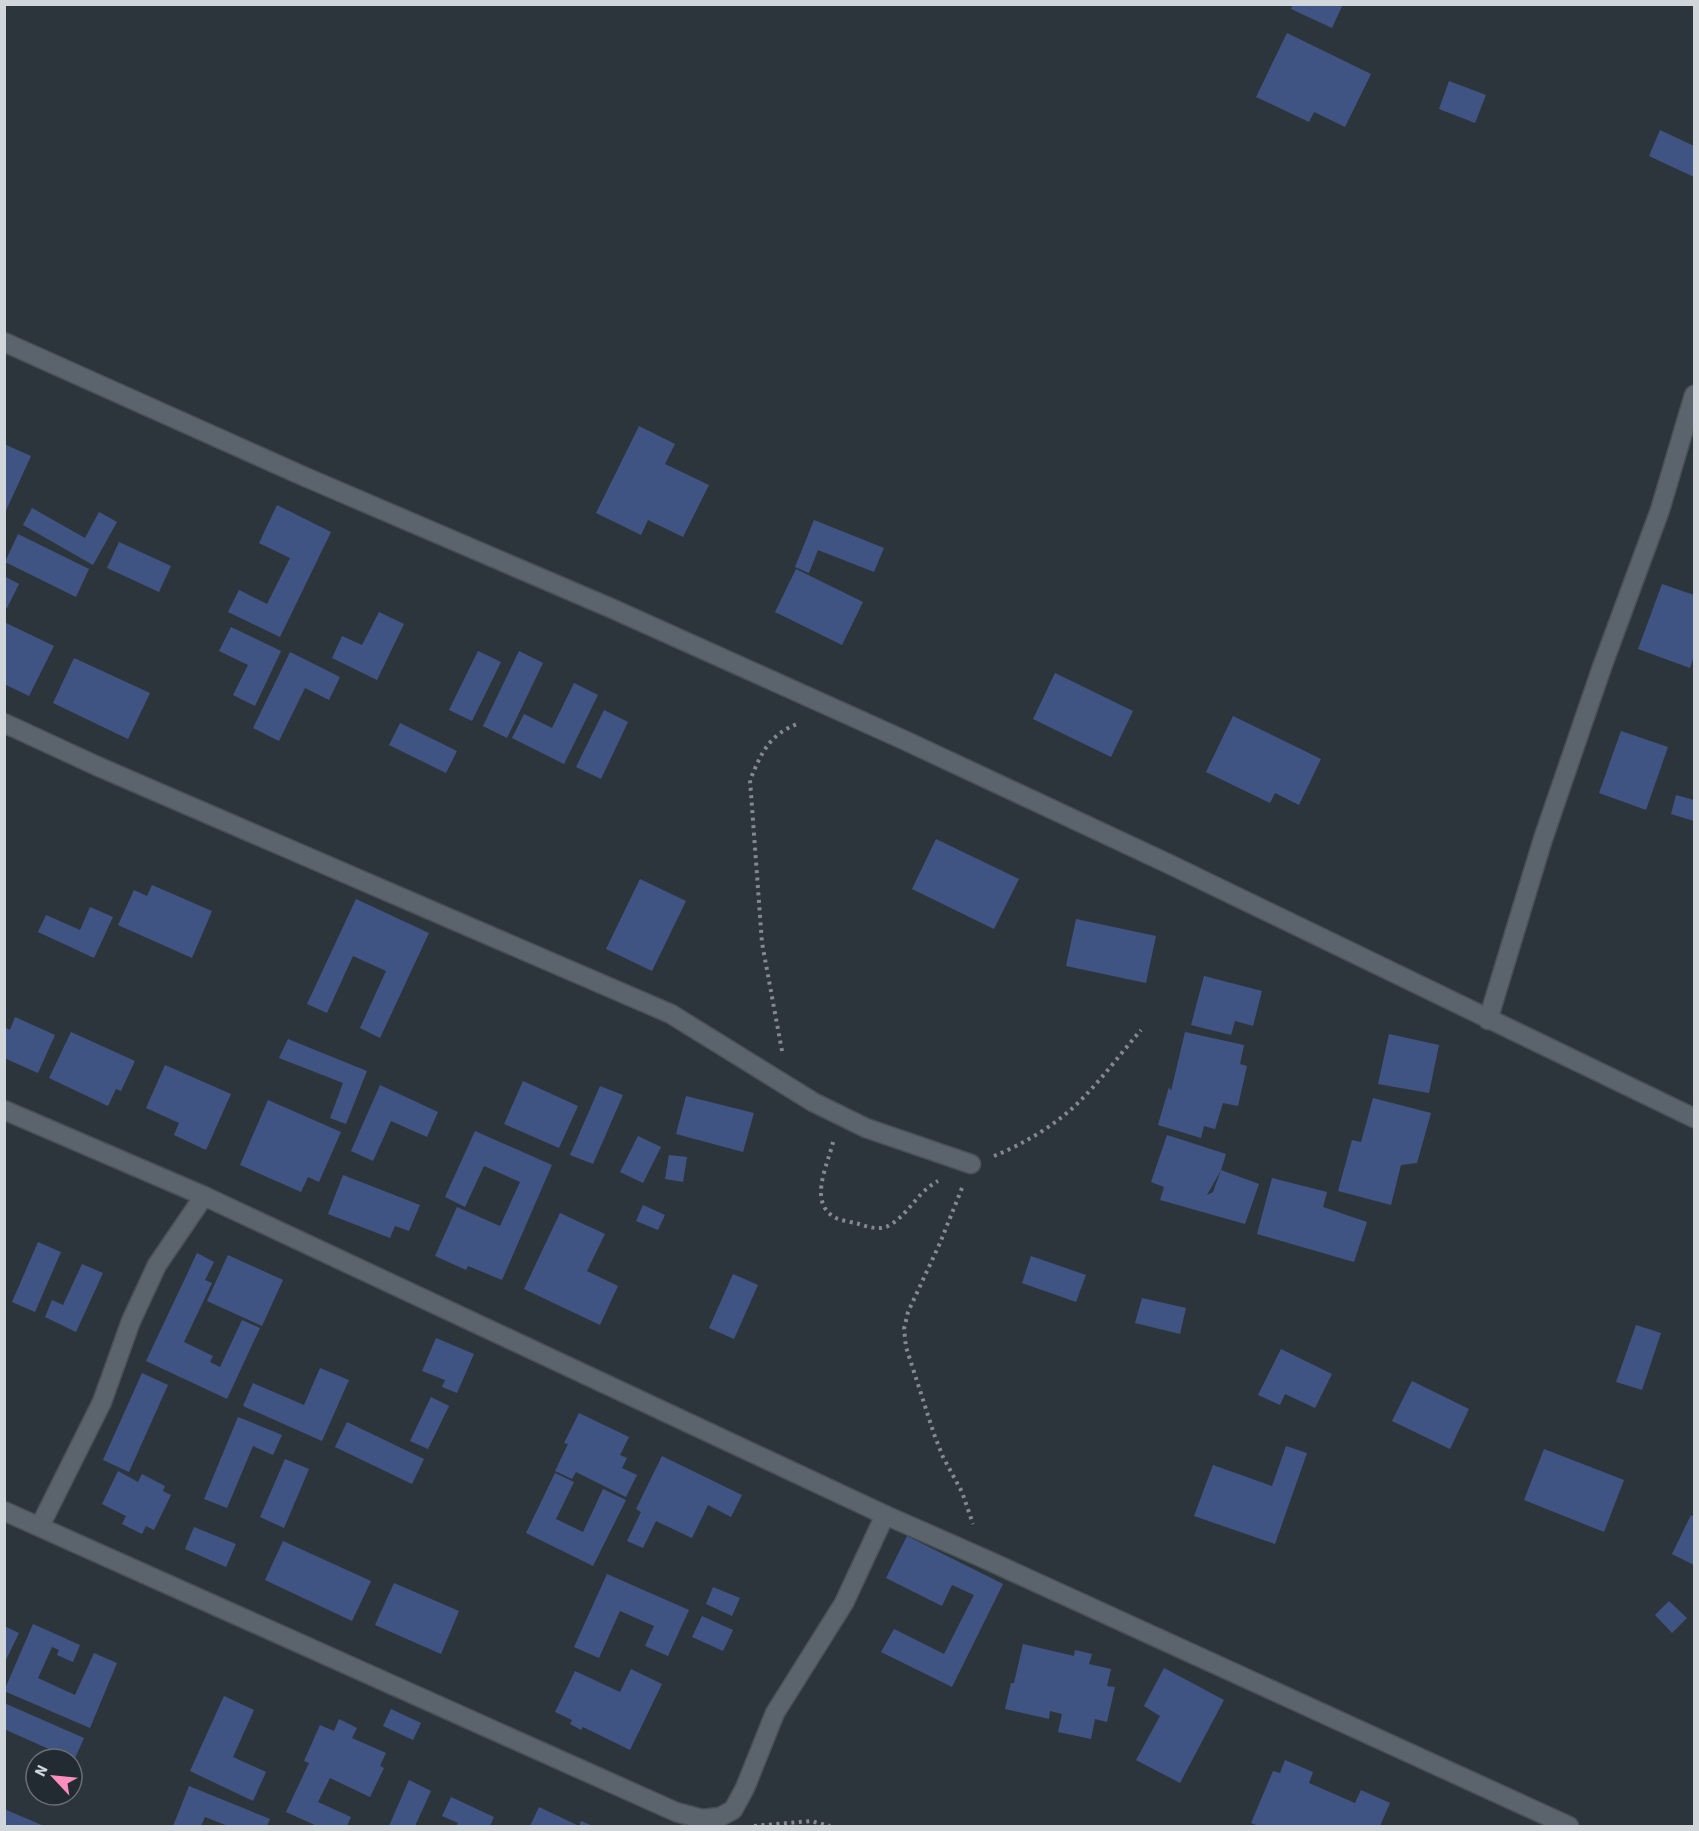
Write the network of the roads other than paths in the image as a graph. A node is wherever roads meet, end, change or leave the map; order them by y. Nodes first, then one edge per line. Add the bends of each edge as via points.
1 (4, 342) edge
2 (1695, 395) edge
3 (4, 723) edge
4 (1488, 1020) junction
5 (4, 1110) edge
6 (1695, 1118) edge
7 (971, 1164) road end
8 (204, 1196) junction
9 (4, 1511) edge
10 (885, 1515) junction
11 (40, 1526) junction
12 (1569, 1827) edge

1 - 4 street via 837,710 1168,864
2 - 4 street via 1660,510 1543,839
3 - 7 street via 671,1014 813,1102 866,1128
4 - 6 street
5 - 8 street
8 - 10 street
8 - 11 street via 157,1265 131,1321 102,1402
9 - 11 street
10 - 11 street via 844,1603 775,1713 733,1810 720,1817 702,1819 676,1812
10 - 12 street

